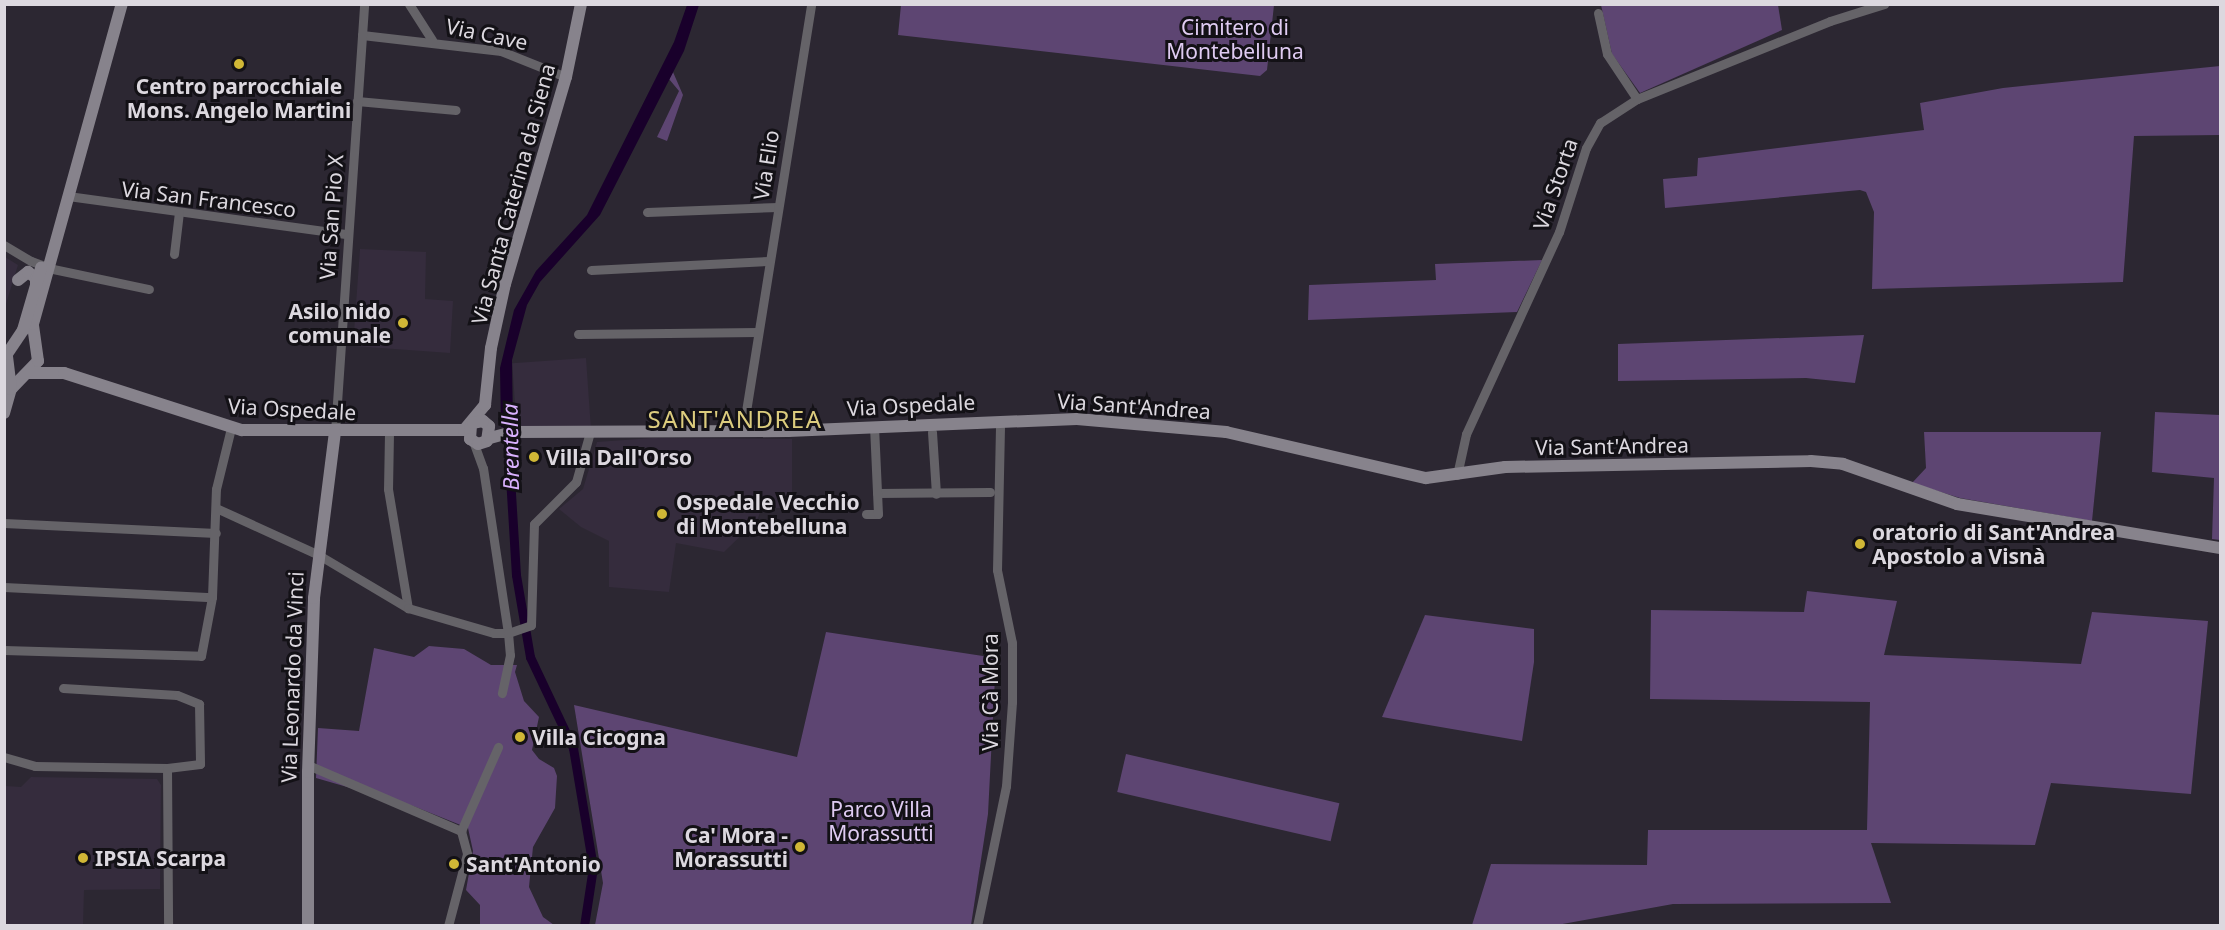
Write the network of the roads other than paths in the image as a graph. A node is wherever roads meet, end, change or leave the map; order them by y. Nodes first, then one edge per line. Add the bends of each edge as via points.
1 (122, 4) edge
2 (364, 4) edge
3 (409, 4) edge
4 (581, 4) edge
5 (811, 4) edge
6 (1884, 4) edge
7 (1598, 13) dead end
8 (362, 35) junction
9 (432, 40) junction
10 (566, 77) junction
11 (1637, 99) junction
12 (357, 101) junction
13 (456, 110) dead end
14 (68, 196) junction
15 (778, 207) junction
16 (179, 212) junction
17 (647, 212) dead end
18 (347, 234) junction
19 (4, 245) edge
20 (19, 254) junction
21 (174, 254) dead end
22 (769, 261) junction
23 (46, 267) junction
24 (591, 270) dead end
25 (18, 280) joint
26 (36, 285) junction
27 (150, 289) dead end
28 (758, 332) junction
29 (578, 334) dead end
30 (13, 345) junction
31 (36, 351) junction
32 (10, 369) junction
33 (60, 370) junction
34 (27, 374) junction
35 (12, 389) junction
36 (486, 394) junction
37 (4, 413) edge
38 (1000, 421) junction
39 (472, 424) junction
40 (874, 427) junction
41 (231, 428) junction
42 (743, 430) junction
43 (335, 432) junction
44 (495, 432) junction
45 (590, 432) junction
46 (932, 432) dead end
47 (389, 433) junction
48 (452, 433) junction
49 (472, 440) junction
50 (483, 468) junction
51 (1457, 475) junction
52 (990, 492) dead end
53 (877, 493) junction
54 (936, 494) junction
55 (216, 508) junction
56 (866, 514) dead end
57 (4, 523) edge
58 (216, 533) junction
59 (2220, 548) edge
60 (317, 554) junction
61 (4, 587) edge
62 (212, 597) junction
63 (408, 608) junction
64 (508, 633) junction
65 (4, 650) edge
66 (63, 688) dead end
67 (502, 693) dead end
68 (498, 747) dead end
69 (4, 757) edge
70 (308, 765) junction
71 (167, 768) junction
72 (461, 831) junction
73 (168, 926) edge
74 (308, 926) edge
75 (448, 926) edge
76 (977, 926) edge

1 - 14 street
2 - 8 street, Via San Pio X
3 - 9 street, Via Cave
4 - 10 street, Via Santa Caterina da Siena
5 - 15 street, Via Elio
6 - 11 street, Via Storta via 1830,21
7 - 11 street via 1607,54
8 - 9 street, Via Cave
8 - 12 street, Via San Pio X
9 - 10 street, Via Cave via 501,51
10 - 36 street, Via Santa Caterina da Siena via 505,284
11 - 51 street, Via Storta via 1605,118 1591,137 1559,232 1466,434
12 - 13 street
12 - 18 street, Via San Pio X
14 - 16 street, Via San Francesco
14 - 23 street
15 - 17 street
15 - 22 street, Via Elio
16 - 18 street, Via San Francesco
16 - 21 street
18 - 43 street, Via San Pio X
19 - 20 street
20 - 23 street
20 - 25 street via 25,262
22 - 24 street
22 - 28 street, Via Elio
23 - 26 street
23 - 27 street
23 - 31 street via 35,317
25 - 26 street via 28,272 36,278
26 - 30 street via 23,330
28 - 29 street
28 - 42 street, Via Elio
30 - 31 street via 24,342
30 - 32 street via 7,354
31 - 33 street, Via Ospedale
31 - 34 street via 37,366
32 - 34 street
32 - 35 street
33 - 34 street, Via Ospedale
33 - 41 street, Via Ospedale
34 - 35 street
35 - 37 street
36 - 39 street, Via Santa Caterina da Siena via 483,408
36 - 44 street, Via Santa Caterina da Siena
38 - 40 street, Via Ospedale
38 - 51 street, Via Sant'Andrea via 1077,419 1226,432 1426,478
38 - 76 street, Via Cà Mora via 996,533 1011,643 1012,702 1006,786
39 - 44 street via 481,421
39 - 48 street, Via Ospedale
39 - 49 street
40 - 42 street, Via Ospedale
40 - 53 street
41 - 43 street, Via Ospedale
41 - 55 street via 218,472
42 - 45 street, Via Ospedale
43 - 47 street, Via Ospedale
43 - 60 street, Via Leonardo da Vinci
44 - 45 street, Via Ospedale
44 - 49 street via 482,444
44 - 50 street
45 - 64 street via 576,482 534,524 533,621 528,628
46 - 54 street
47 - 48 street, Via Ospedale
47 - 63 street via 388,489
48 - 49 street, Via Ospedale
49 - 50 street
50 - 64 street
51 - 59 street, Via Sant'Andrea via 1505,467 1811,461 1843,464 1957,504
52 - 54 street
53 - 54 street
53 - 56 street via 878,514
55 - 58 street
55 - 60 street
57 - 58 street
58 - 62 street
60 - 63 street
60 - 70 street, Via Leonardo da Vinci
61 - 62 street
62 - 65 street via 201,656
63 - 64 street via 494,633
64 - 67 street via 510,655
66 - 71 street via 177,695 199,704 200,764
68 - 72 street
69 - 71 street via 35,766
70 - 72 street
70 - 74 street, Via Leonardo da Vinci
71 - 73 street
72 - 75 street via 467,854

